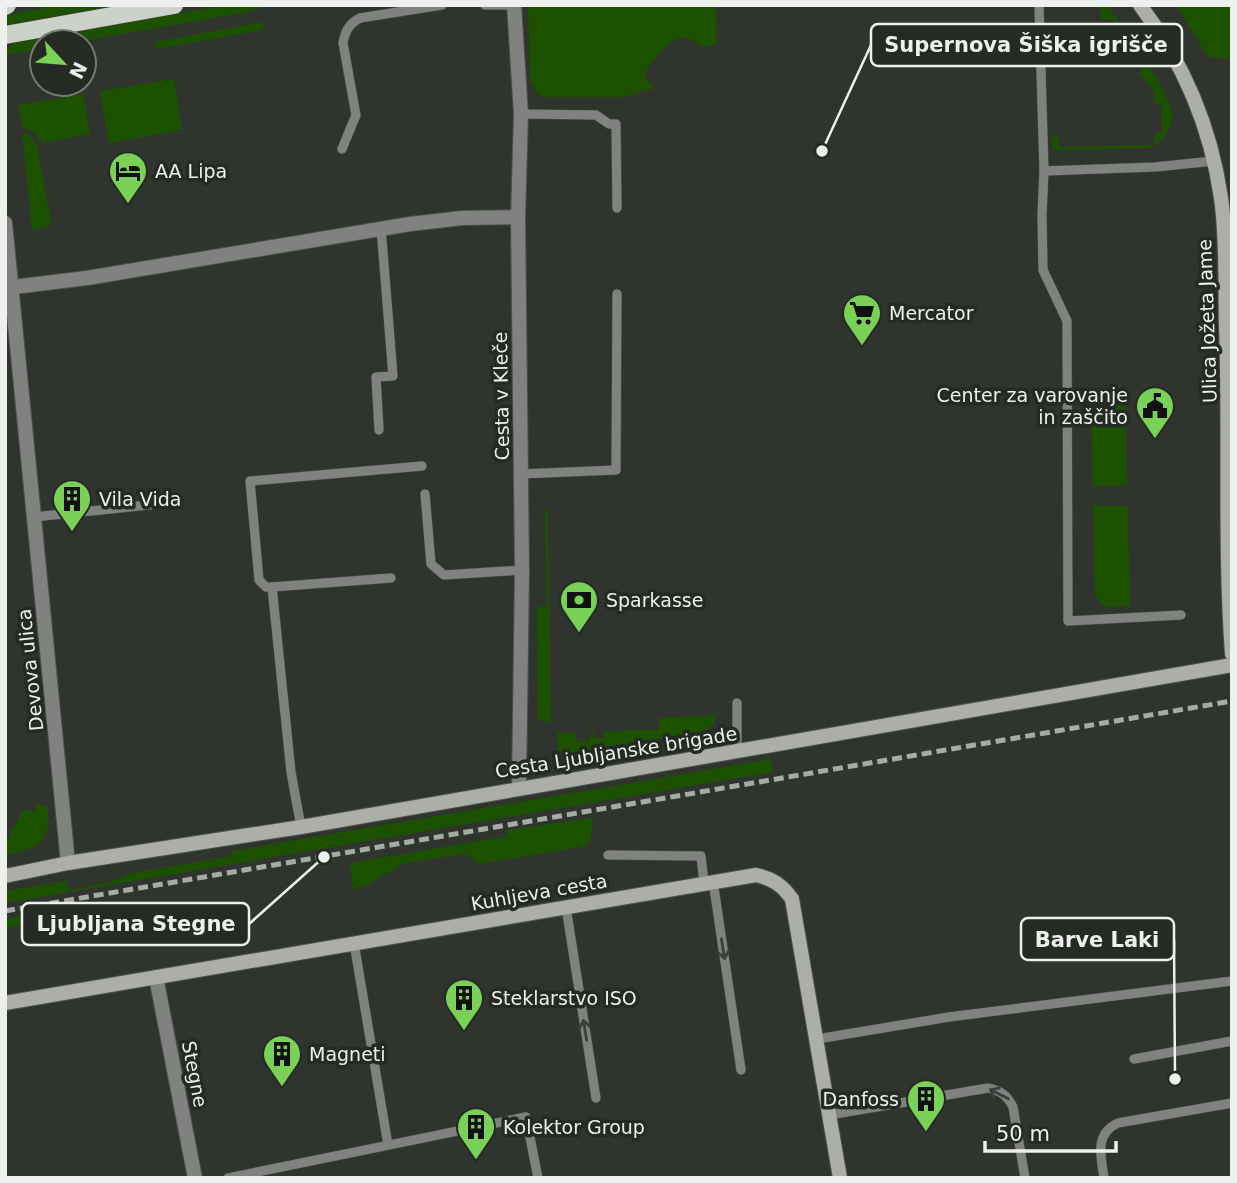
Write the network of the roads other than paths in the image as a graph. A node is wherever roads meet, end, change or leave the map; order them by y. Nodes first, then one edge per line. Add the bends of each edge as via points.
1 (174, 5) edge
2 (442, 5) edge
3 (485, 5) edge
4 (511, 5) edge
5 (1039, 5) edge
6 (1140, 5) edge
7 (5, 35) edge
8 (521, 114) junction
9 (342, 149) dead end
10 (1214, 161) junction
11 (1044, 171) junction
12 (617, 208) dead end
13 (518, 217) junction
14 (5, 223) edge
15 (381, 228) junction
16 (9, 287) edge
17 (617, 294) dead end
18 (379, 430) dead end
19 (422, 466) dead end
20 (521, 474) junction
21 (425, 494) dead end
22 (156, 504) dead end
23 (34, 517) junction
24 (522, 570) junction
25 (391, 578) dead end
26 (272, 587) junction
27 (1181, 615) dead end
28 (1232, 654) edge
29 (1232, 665) edge
30 (737, 703) dead end
31 (737, 752) junction
32 (519, 787) junction
33 (302, 827) junction
34 (608, 855) dead end
35 (68, 863) junction
36 (5, 876) edge
37 (708, 882) junction
38 (566, 907) junction
39 (354, 943) junction
40 (156, 976) junction
41 (1232, 981) edge
42 (5, 1003) edge
43 (817, 1038) junction
44 (1232, 1041) edge
45 (1134, 1059) dead end
46 (741, 1070) dead end
47 (596, 1098) dead end
48 (1232, 1103) edge
49 (829, 1115) junction
50 (388, 1145) junction
51 (195, 1178) edge
52 (228, 1178) edge
53 (538, 1178) edge
54 (840, 1178) edge
55 (1026, 1178) edge
56 (1104, 1178) edge

1 - 7 main road
2 - 9 lane via 360,18 344,33 356,115
3 - 4 lane
4 - 8 street, Cesta v Kleče
5 - 11 lane
6 - 10 street, Ulica Jožeta Jame via 1174,55 1196,101
8 - 12 lane via 596,115 616,124
8 - 13 street, Cesta v Kleče
10 - 11 lane
10 - 28 street, Ulica Jožeta Jame via 1225,280
11 - 27 lane via 1043,270 1068,321 1068,621
13 - 15 street
13 - 20 street, Cesta v Kleče
14 - 16 street, Devova ulica
15 - 16 street
15 - 18 lane via 393,376 376,377
16 - 23 street, Devova ulica
17 - 20 lane via 617,470
19 - 26 lane via 250,481 259,580
20 - 24 street, Cesta v Kleče
21 - 24 lane via 431,564 444,575
22 - 23 lane
23 - 35 street, Devova ulica
24 - 32 street, Cesta v Kleče
25 - 26 lane
26 - 33 lane via 291,772
29 - 31 street, Cesta Ljubljanske brigade
30 - 31 lane
31 - 32 street, Cesta Ljubljanske brigade
32 - 33 street, Cesta Ljubljanske brigade
33 - 35 street, Cesta Ljubljanske brigade
34 - 37 lane via 701,856
35 - 36 street, Cesta Ljubljanske brigade
37 - 38 street, Kuhljeva cesta
37 - 43 street, Kuhljeva cesta via 756,875 783,886 797,921
37 -> 46 lane
38 - 39 street, Kuhljeva cesta
47 -> 38 lane
39 - 40 street, Kuhljeva cesta
39 - 50 lane
40 - 42 street, Kuhljeva cesta
40 - 51 street, Stegne
41 - 43 lane
43 - 49 street, Kuhljeva cesta
44 - 45 lane
48 - 56 lane via 1108,1127 1100,1146
49 - 54 street, Kuhljeva cesta
55 -> 49 lane via 1013,1107 1000,1091 988,1088
50 - 52 lane
50 - 53 lane via 526,1117

